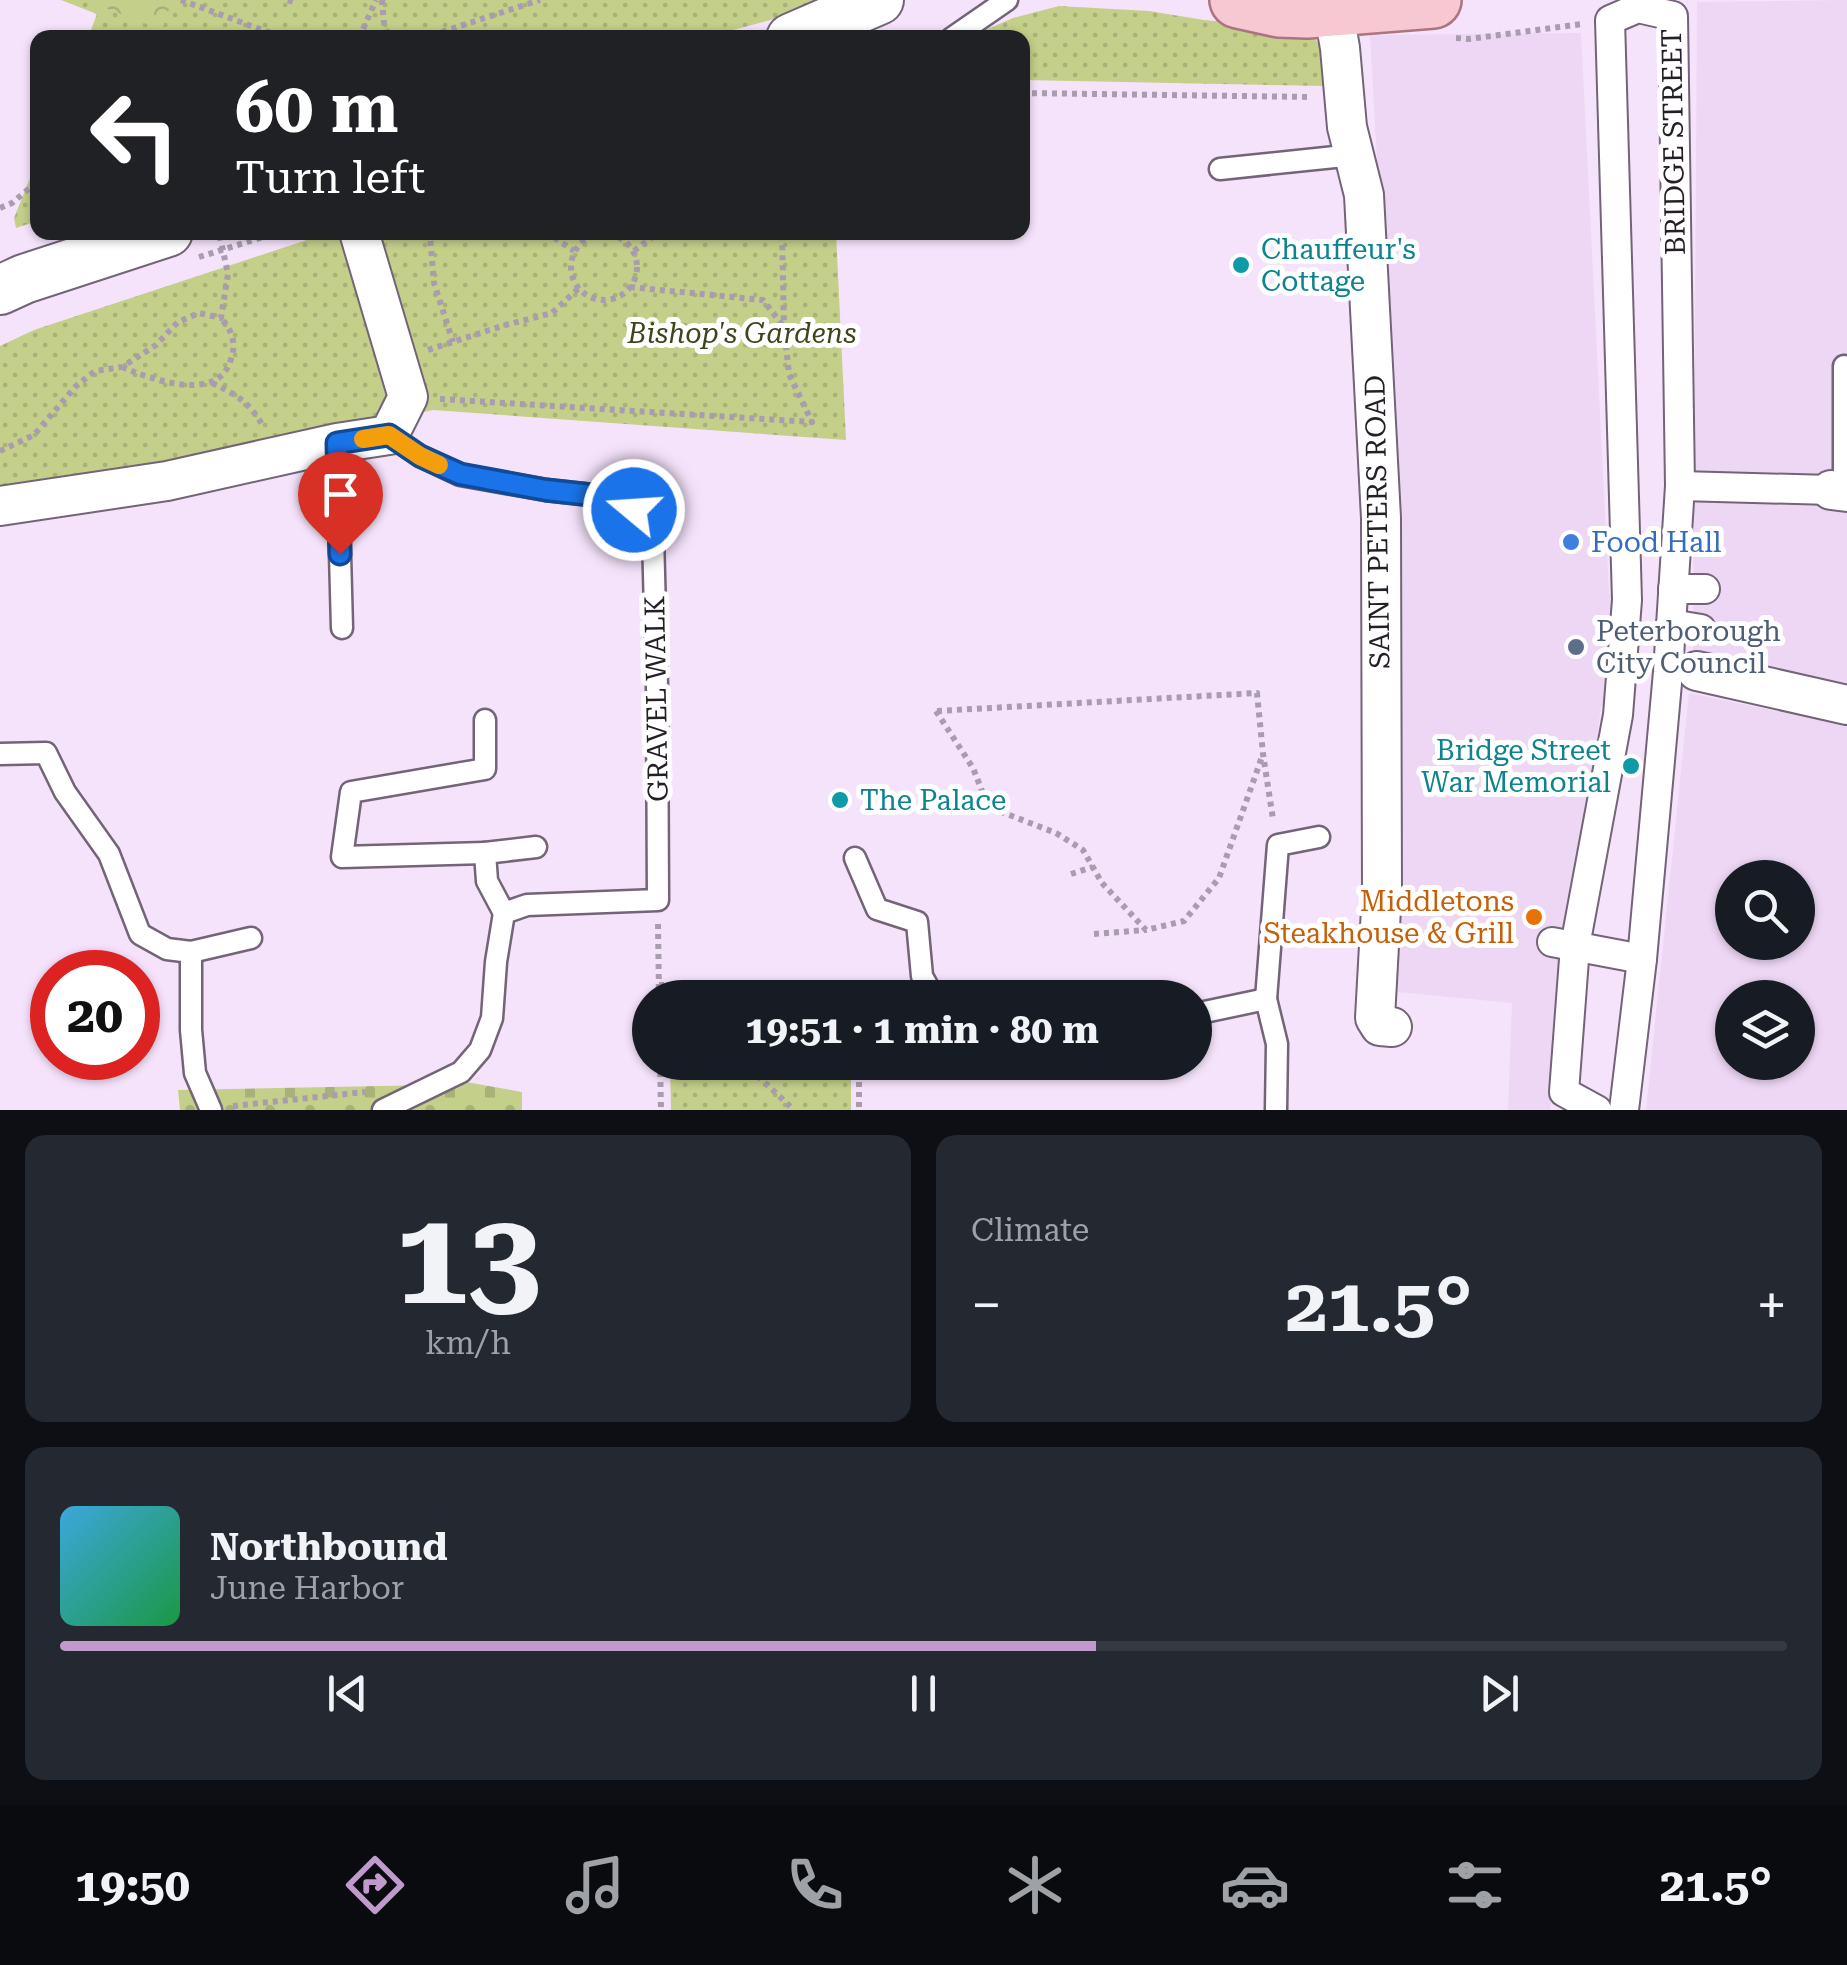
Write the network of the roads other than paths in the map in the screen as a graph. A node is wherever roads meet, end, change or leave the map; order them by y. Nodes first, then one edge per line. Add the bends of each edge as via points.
1 (1007, 0) edge
2 (1238, 0) edge
3 (885, 2) edge
4 (1333, 8) junction
5 (1443, 19) edge
6 (812, 30) edge
7 (964, 30) edge
8 (1354, 155) junction
9 (1220, 168) dead end
10 (141, 240) edge
11 (362, 240) edge
12 (12, 279) edge
13 (1844, 366) dead end
14 (389, 435) junction
15 (337, 443) junction
16 (1680, 486) junction
17 (1841, 491) edge
18 (0, 506) edge
19 (1673, 589) junction
20 (1705, 589) dead end
21 (1670, 624) junction
22 (342, 628) dead end
23 (1701, 630) dead end
24 (1683, 671) junction
25 (1847, 704) edge
26 (484, 720) dead end
27 (0, 754) edge
28 (1319, 837) dead end
29 (536, 848) dead end
30 (485, 853) junction
31 (854, 858) dead end
32 (504, 913) junction
33 (251, 938) dead end
34 (1564, 944) junction
35 (190, 952) junction
36 (1642, 959) junction
37 (924, 980) edge
38 (1266, 999) junction
39 (1212, 1010) edge
40 (1392, 1028) dead end
41 (210, 1109) edge
42 (384, 1110) edge
43 (1276, 1110) edge
44 (1596, 1110) edge
45 (1624, 1110) edge

1 - 7 lane
2 - 4 main road via 1279,9
3 - 6 street
4 - 5 main road
4 - 8 street, SAINT PETERS ROAD
8 - 9 lane
8 - 40 street, SAINT PETERS ROAD via 1364,195 1381,518 1376,1018
10 - 12 street
11 - 14 street via 408,397
13 - 17 lane
14 - 15 street
14 - 32 lane, GRAVEL WALK via 460,474 610,497 634,510 653,536 658,900 528,905
15 - 18 street via 167,481
15 - 22 lane
16 - 17 street
16 - 19 street, BRIDGE STREET
16 - 34 street, BRIDGE STREET via 1673,16 1638,8 1610,20 1627,600 1618,715
19 - 20 street
19 - 21 street, BRIDGE STREET
21 - 23 street
21 - 24 street, BRIDGE STREET
24 - 25 street
24 - 36 street, BRIDGE STREET
26 - 30 lane via 484,769 351,792 342,856
27 - 35 lane via 46,753 108,854 140,934
28 - 38 lane via 1278,845
29 - 30 lane
30 - 32 lane via 487,881
31 - 37 lane via 877,909 916,922
32 - 42 lane via 492,1018 480,1050 461,1072
33 - 35 lane
34 - 36 street
34 - 44 street, BRIDGE STREET via 1564,1092
35 - 41 lane via 195,1073
36 - 45 street, BRIDGE STREET
38 - 39 lane
38 - 43 lane via 1277,1044

